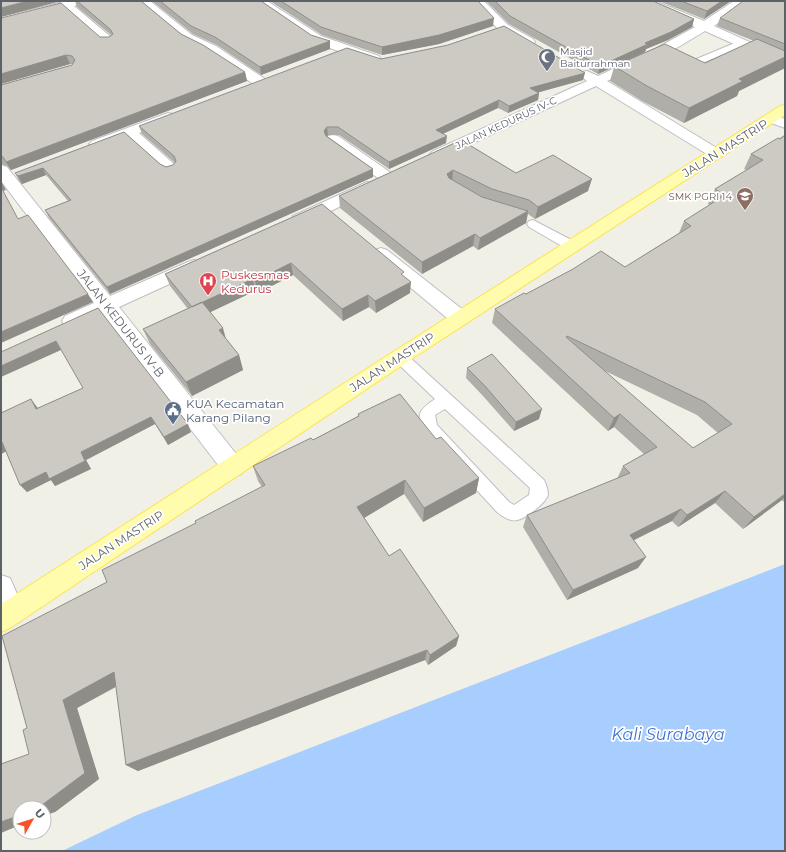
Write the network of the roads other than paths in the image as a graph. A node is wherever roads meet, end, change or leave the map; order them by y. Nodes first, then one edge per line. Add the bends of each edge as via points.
1 (80, 1) edge
2 (144, 1) edge
3 (259, 1) edge
4 (478, 1) edge
5 (645, 1) edge
6 (742, 1) edge
7 (66, 5) junction
8 (7, 9) edge
9 (20, 17) junction
10 (1, 20) edge
11 (705, 26) junction
12 (504, 28) junction
13 (490, 32) edge
14 (108, 41) edge
15 (742, 43) junction
16 (539, 48) edge
17 (347, 49) junction
18 (325, 57) edge
19 (386, 61) edge
20 (697, 62) edge
21 (785, 63) edge
22 (579, 70) edge
23 (274, 77) edge
24 (595, 81) junction
25 (260, 82) junction
26 (246, 88) edge
27 (180, 113) edge
28 (780, 117) edge
29 (129, 132) junction
30 (333, 139) edge
31 (87, 148) edge
32 (715, 153) junction
33 (423, 161) edge
34 (169, 168) edge
35 (10, 174) edge
36 (533, 224) dead end
37 (285, 226) edge
38 (368, 242) edge
39 (572, 246) junction
40 (206, 261) edge
41 (107, 305) junction
42 (460, 318) junction
43 (57, 328) edge
44 (400, 357) junction
45 (446, 400) junction
46 (233, 467) junction
47 (1, 587) edge
48 (7, 616) edge

1 - 7 street
2 - 25 street via 188,38 211,49
3 - 17 street via 317,39
4 - 12 street
5 - 11 street
6 - 11 street, JALAN KEDURUS IV-C
7 - 9 street
7 - 14 street
8 - 9 street
9 - 10 street
11 - 15 street
11 - 24 street, JALAN KEDURUS IV-C via 660,52
12 - 13 street
12 - 16 street
15 - 20 lane
15 - 21 street
17 - 18 street
17 - 19 street
22 - 24 street
23 - 25 street
24 - 32 street
24 - 33 street, JALAN KEDURUS IV-C
25 - 26 street
27 - 29 street
28 - 32 main road, JALAN MASTRIP
29 - 31 street
29 - 34 street
30 - 37 street via 395,174 331,212
32 - 39 main road, JALAN MASTRIP
35 - 41 street, JALAN KEDURUS IV-B
36 - 39 lane
38 - 42 street
39 - 42 main road, JALAN MASTRIP
40 - 41 street
41 - 43 street
41 - 46 street, JALAN KEDURUS IV-B
42 - 44 main road, JALAN MASTRIP
44 - 45 lane
44 - 46 main road, JALAN MASTRIP
45 - 45 lane via 538,485 539,495 535,500 516,513 510,512 430,428 428,412
46 - 48 main road, JALAN MASTRIP
47 - 48 street

